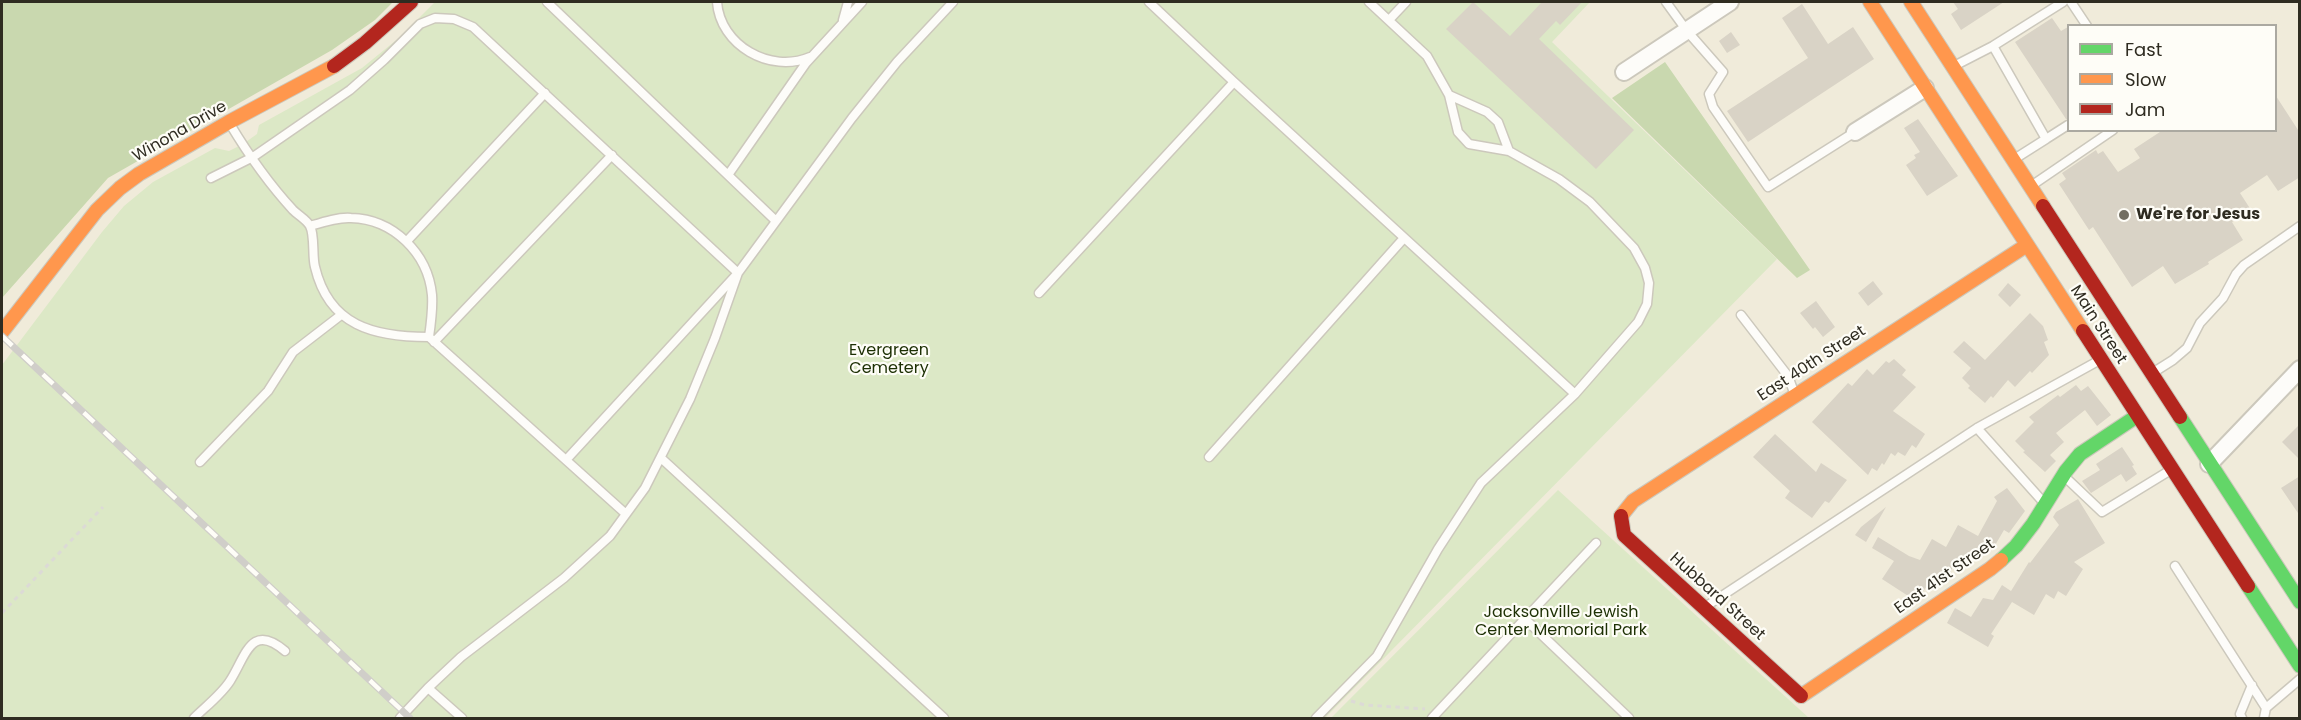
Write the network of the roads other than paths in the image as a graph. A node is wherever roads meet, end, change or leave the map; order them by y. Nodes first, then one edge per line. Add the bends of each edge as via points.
1 (411, 2) edge
2 (547, 2) edge
3 (717, 2) edge
4 (848, 2) edge
5 (862, 2) edge
6 (953, 2) edge
7 (1149, 2) edge
8 (1369, 2) edge
9 (1406, 2) edge
10 (1666, 2) edge
11 (1730, 2) edge
12 (1870, 2) edge
13 (1911, 2) edge
14 (2063, 2) edge
15 (2071, 2) edge
16 (1389, 20) junction
17 (843, 21) junction
18 (2085, 24) edge
19 (1687, 31) junction
20 (1993, 46) junction
21 (812, 56) junction
22 (1953, 66) junction
23 (1623, 72) dead end
24 (1234, 82) junction
25 (1924, 88) junction
26 (545, 93) junction
27 (1449, 95) junction
28 (229, 122) junction
29 (2067, 126) edge
30 (1855, 132) joint
31 (2110, 132) edge
32 (2046, 140) junction
33 (1509, 151) junction
34 (612, 155) junction
35 (253, 157) junction
36 (2013, 159) junction
37 (728, 175) junction
38 (211, 178) dead end
39 (2030, 186) junction
40 (776, 220) junction
41 (310, 226) junction
42 (2300, 226) edge
43 (1404, 238) junction
44 (406, 241) junction
45 (2027, 244) junction
46 (738, 273) junction
47 (2053, 285) junction
48 (1039, 293) dead end
49 (341, 315) junction
50 (1741, 315) dead end
51 (2, 332) edge
52 (431, 339) junction
53 (2108, 344) dead end
54 (2101, 360) junction
55 (2300, 369) edge
56 (2151, 374) junction
57 (1575, 394) junction
58 (1795, 395) junction
59 (2138, 416) junction
60 (1977, 428) junction
61 (2190, 457) dead end
62 (661, 458) junction
63 (1209, 458) dead end
64 (566, 460) junction
65 (200, 462) dead end
66 (2209, 464) junction
67 (2172, 469) junction
68 (2063, 476) junction
69 (2045, 504) junction
70 (626, 514) junction
71 (1620, 517) joint
72 (1596, 543) dead end
73 (2175, 566) dead end
74 (2300, 602) edge
75 (1704, 607) junction
76 (1525, 620) junction
77 (285, 651) dead end
78 (2300, 666) edge
79 (2300, 679) edge
80 (2252, 685) junction
81 (428, 687) junction
82 (1801, 696) joint
83 (2266, 708) junction
84 (194, 718) edge
85 (400, 718) edge
86 (462, 718) edge
87 (944, 718) edge
88 (1316, 718) edge
89 (1432, 718) edge
90 (1629, 718) edge
91 (2242, 718) edge
92 (2264, 718) edge

1 - 28 street, Winona Drive via 338,64
2 - 37 lane
3 - 21 lane via 723,25 746,50 776,62 792,63
4 - 17 lane
5 - 17 lane
6 - 40 lane via 882,81
7 - 24 lane
8 - 16 lane
9 - 16 lane
10 - 19 lane
11 - 19 street
12 - 25 street, Main Street
13 - 22 street, Main Street
14 - 20 lane
15 - 18 lane
16 - 27 lane via 1427,57
17 - 21 lane
19 - 23 street
19 - 30 lane via 1723,72 1709,94 1713,107 1768,187
20 - 22 lane
20 - 32 lane
21 - 37 lane
22 - 36 street, Main Street
24 - 43 lane
24 - 48 lane
25 - 30 street
25 - 45 street, Main Street
26 - 34 lane
26 - 35 lane via 473,27 454,19 435,18 420,24 350,90
26 - 44 lane
27 - 33 lane via 1487,112 1498,122
27 - 33 lane via 1458,132 1469,144
28 - 35 lane
28 - 51 street, Winona Drive via 120,188 97,210
29 - 32 lane
31 - 39 lane
32 - 36 lane
33 - 57 lane via 1590,202 1634,249 1645,267 1649,283 1647,304 1638,322
34 - 46 lane
34 - 52 lane
35 - 38 lane
35 - 41 lane
36 - 39 street, Main Street
37 - 40 lane
39 - 56 street, Main Street
40 - 46 lane
41 - 44 lane via 350,217 369,219
41 - 49 lane via 317,278
42 - 56 lane via 2244,265 2223,298 2200,323 2187,348
43 - 57 lane
43 - 63 lane
44 - 52 lane via 425,268 432,293
45 - 47 street, Main Street
45 - 58 street, East 40th Street
46 - 62 lane via 690,399
46 - 64 lane
47 - 53 street
47 - 54 street, Main Street
49 - 52 lane via 391,336
49 - 65 lane via 293,352 268,391
50 - 58 lane via 1788,376
52 - 64 lane
54 - 59 street, Main Street
54 - 60 lane
55 - 66 street
56 - 66 street, Main Street
57 - 88 lane via 1481,483 1377,656
58 - 71 street, East 40th Street via 1633,501
59 - 67 street, Main Street
59 - 68 street, East 41st Street via 2080,453
60 - 69 lane
60 - 75 lane
61 - 66 street
62 - 70 lane
62 - 87 lane
64 - 70 lane
66 - 74 street, Main Street
67 - 68 lane via 2102,512
67 - 78 street, Main Street
68 - 69 street, East 41st Street
69 - 82 street, East 41st Street via 2016,546 1990,570
70 - 81 lane via 590,556
71 - 75 street, Hubbard Street via 1624,535
72 - 76 lane
73 - 80 lane
75 - 82 street, Hubbard Street
76 - 89 lane
76 - 90 lane
77 - 84 lane via 274,641 257,640 248,648 229,682
79 - 83 lane
80 - 83 lane
80 - 91 lane via 2240,714
81 - 85 lane
81 - 86 lane
83 - 92 lane

